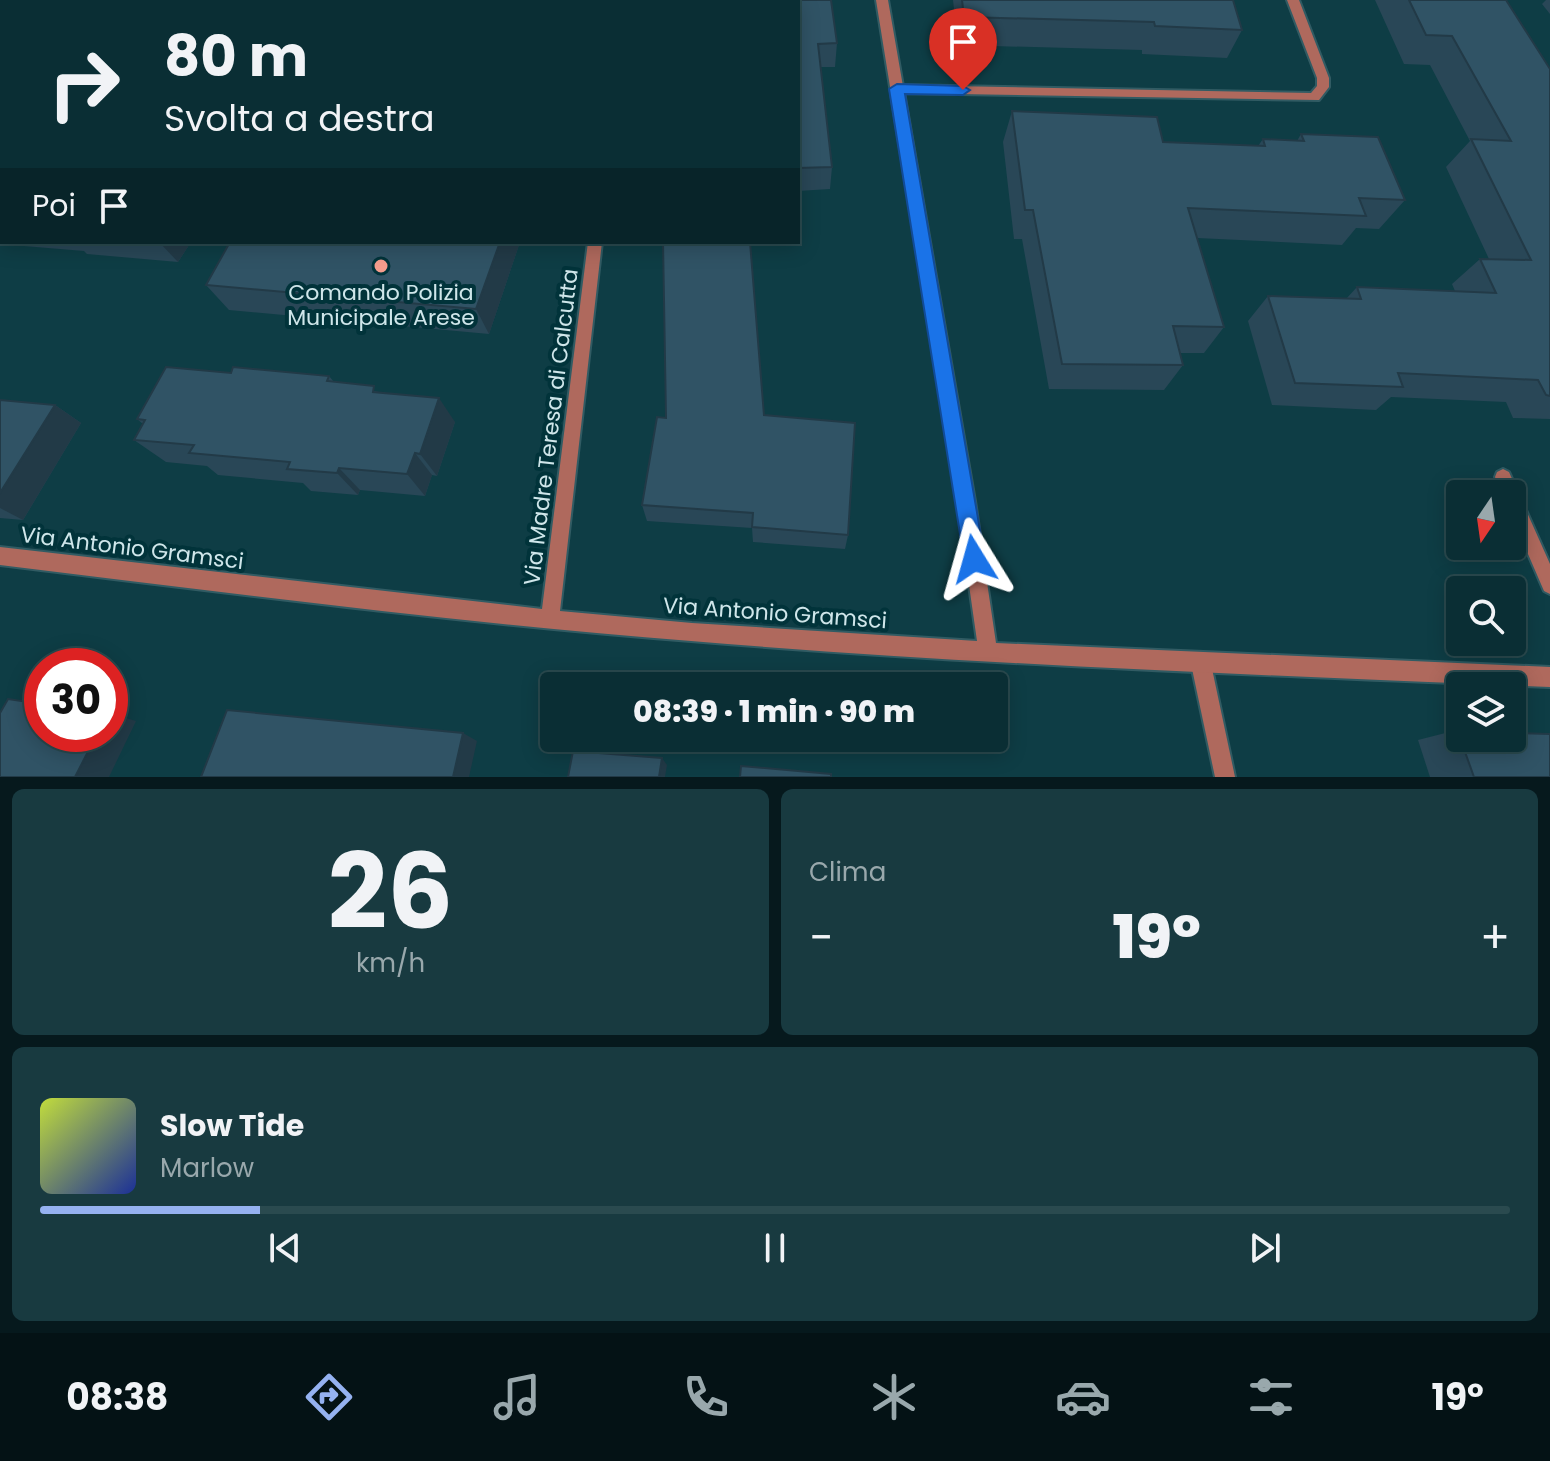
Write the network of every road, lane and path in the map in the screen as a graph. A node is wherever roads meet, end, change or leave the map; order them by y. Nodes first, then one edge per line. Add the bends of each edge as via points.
1 (882, 0) edge
2 (1293, 0) edge
3 (897, 89) junction
4 (595, 244) edge
5 (1503, 477) dead end
6 (1504, 480) edge
7 (1526, 530) edge
8 (0, 556) edge
9 (1550, 585) edge
10 (550, 618) junction
11 (988, 652) junction
12 (1201, 664) junction
13 (1550, 677) edge
14 (1225, 777) edge

1 - 3 street
2 - 3 street via 1323,78 1314,97
3 - 11 street
4 - 10 street, Via Madre Teresa di Calcutta
5 - 6 street
7 - 9 street
8 - 10 street, Via Antonio Gramsci
10 - 11 street, Via Antonio Gramsci
11 - 12 street, Via Antonio Gramsci
12 - 13 street, Via Antonio Gramsci
12 - 14 street

